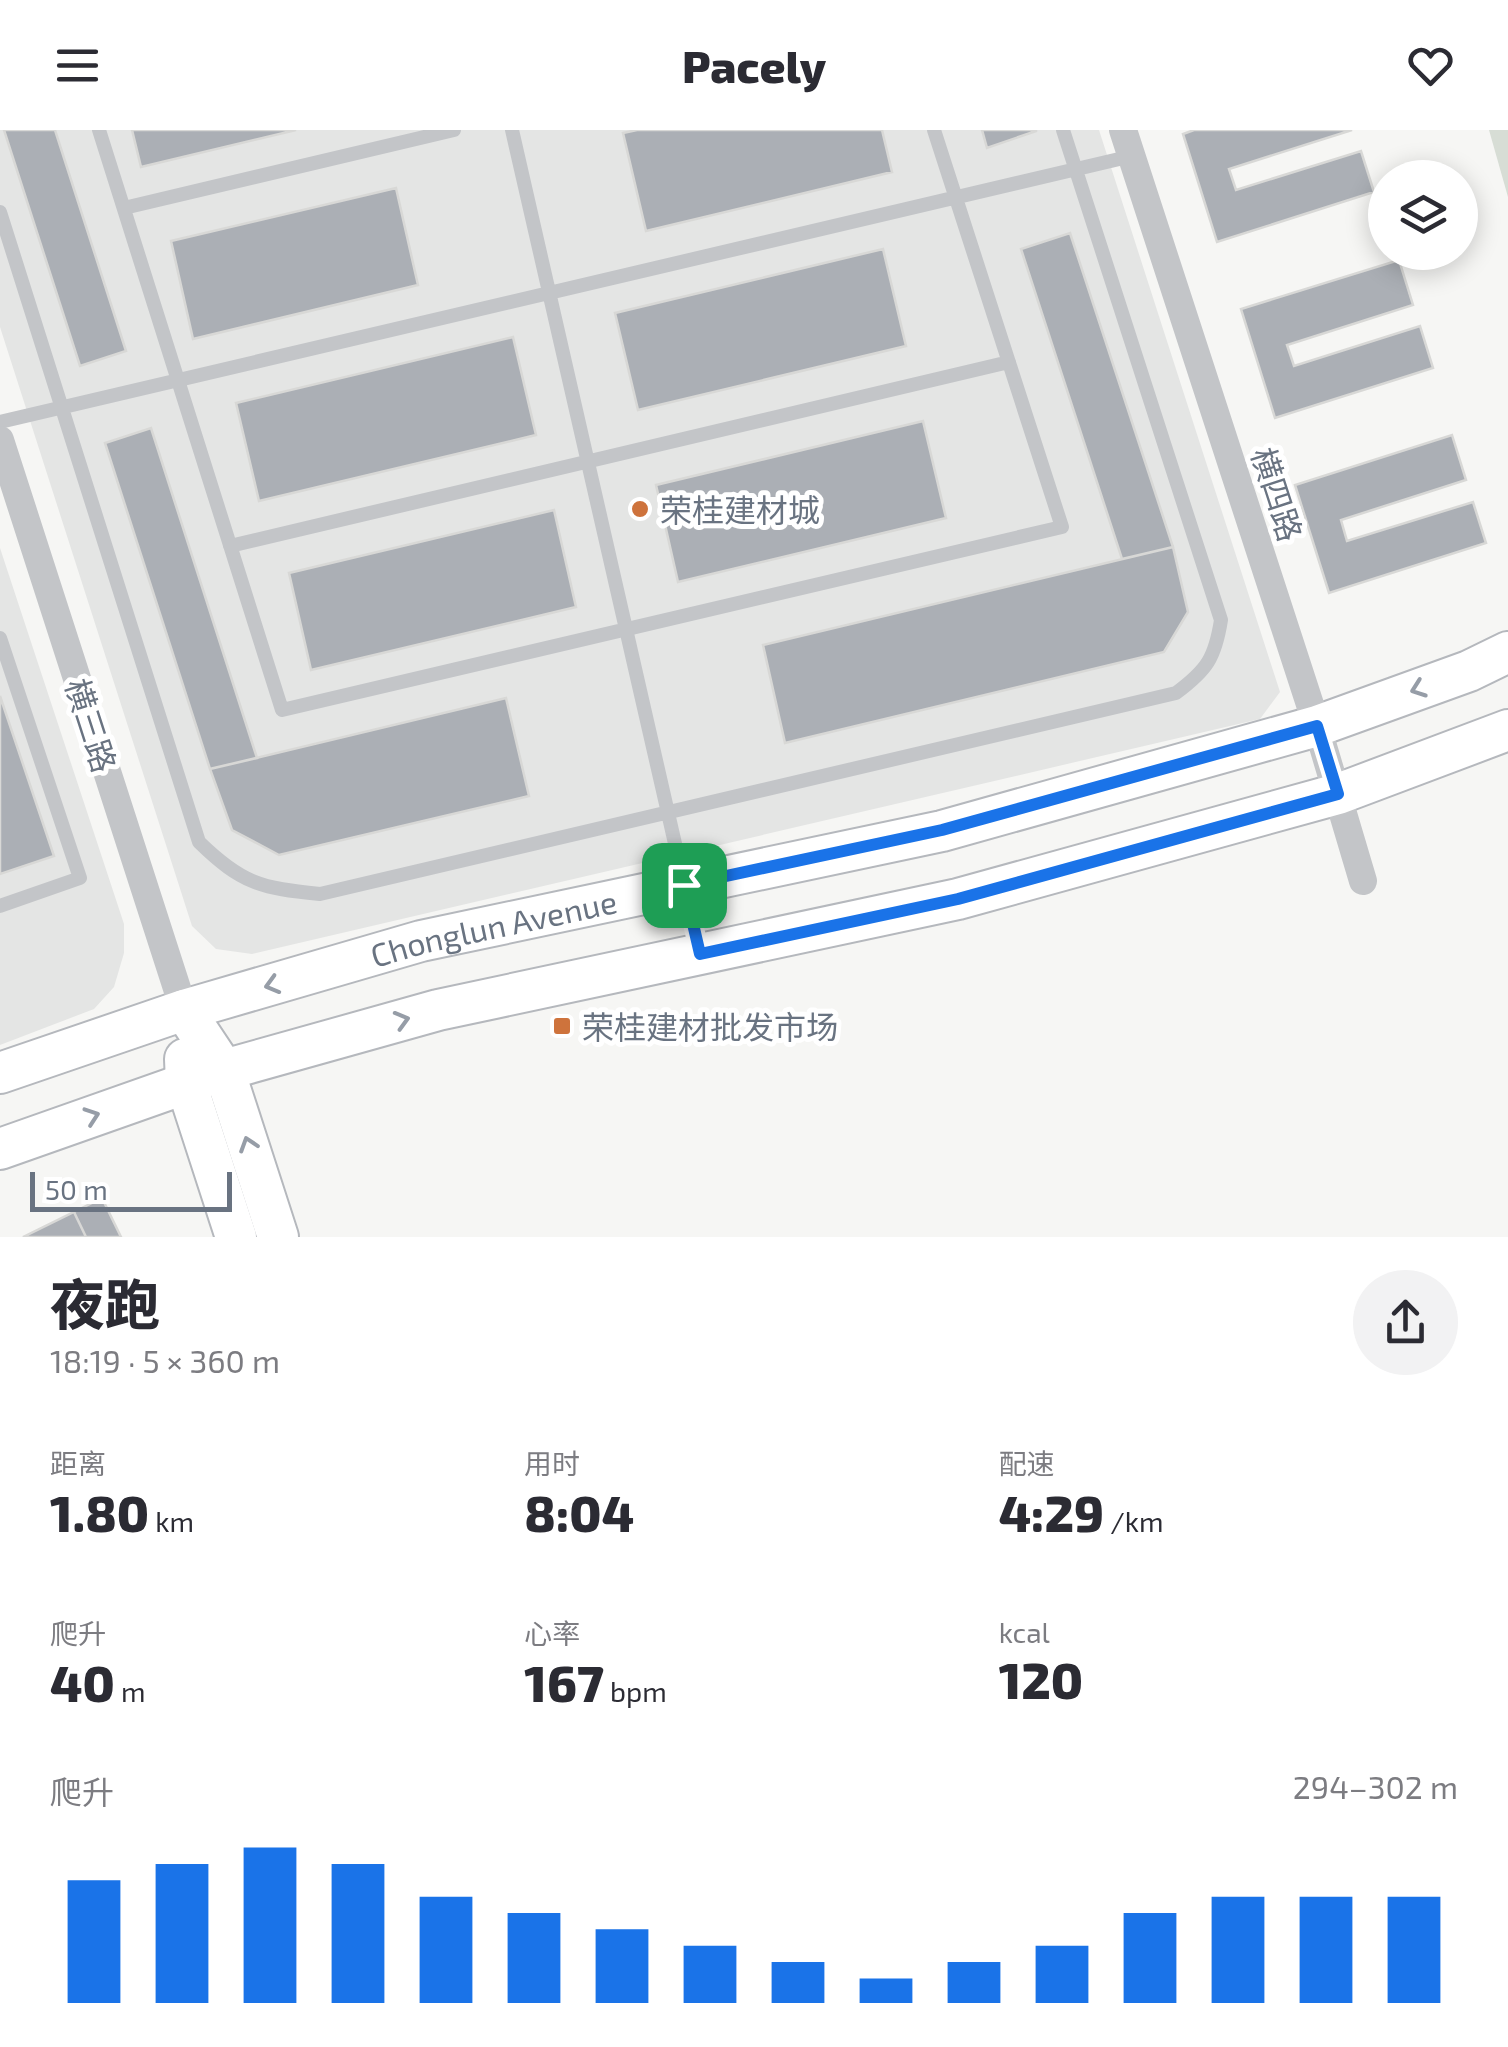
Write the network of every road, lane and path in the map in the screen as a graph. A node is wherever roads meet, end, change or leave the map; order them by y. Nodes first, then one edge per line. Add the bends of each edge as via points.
1 (99, 130) edge
2 (454, 130) edge
3 (512, 130) edge
4 (934, 130) edge
5 (1062, 130) edge
6 (1127, 143) edge
7 (1076, 170) junction
8 (956, 198) junction
9 (124, 208) junction
10 (0, 212) edge
11 (549, 293) junction
12 (1009, 362) junction
13 (178, 381) junction
14 (62, 408) junction
15 (0, 422) edge
16 (0, 440) edge
17 (588, 462) junction
18 (230, 546) junction
19 (626, 629) junction
20 (0, 638) edge
21 (1508, 652) edge
22 (1317, 726) junction
23 (1508, 730) edge
24 (1338, 794) junction
25 (668, 812) junction
26 (1363, 880) dead end
27 (684, 885) junction
28 (0, 906) edge
29 (700, 954) junction
30 (184, 1010) junction
31 (224, 1070) junction
32 (0, 1073) edge
33 (186, 1083) junction
34 (0, 1148) edge
35 (236, 1237) edge
36 (278, 1237) edge

1 - 9 lane
2 - 9 lane
3 - 11 lane
4 - 8 lane
5 - 7 lane
6 - 7 lane
6 - 22 street, 横四路
7 - 8 lane
7 - 25 lane via 1221,620 1216,650 1202,674 1176,693
8 - 11 lane
8 - 12 lane
9 - 13 lane
10 - 14 lane
11 - 13 lane
11 - 17 lane
12 - 17 lane
12 - 19 lane via 1062,527
13 - 14 lane
13 - 18 lane
14 - 15 lane
14 - 25 lane via 199,842 227,870 270,889 320,894
16 - 30 street, 横三路
17 - 18 lane
17 - 19 lane
18 - 19 lane via 282,710
19 - 25 lane
20 - 28 lane via 80,878
21 -> 22 main road, Chonglun Avenue
22 - 24 street, 横四路
22 - 27 main road, Chonglun Avenue via 942,830
23 - 24 main road, Chonglun Avenue
24 - 26 street, 横四路
24 - 29 main road, Chonglun Avenue via 958,899
25 - 27 lane
27 - 29 lane
27 -> 30 main road, Chonglun Avenue via 421,941
31 -> 29 main road, Chonglun Avenue via 438,1010
30 - 31 main road, 横三路
30 - 32 main road, Chonglun Avenue
30 - 33 main road, 横三路
31 - 33 main road, Chonglun Avenue
36 -> 31 main road, 横三路
34 -> 33 main road, Chonglun Avenue
33 - 35 main road, 横三路

